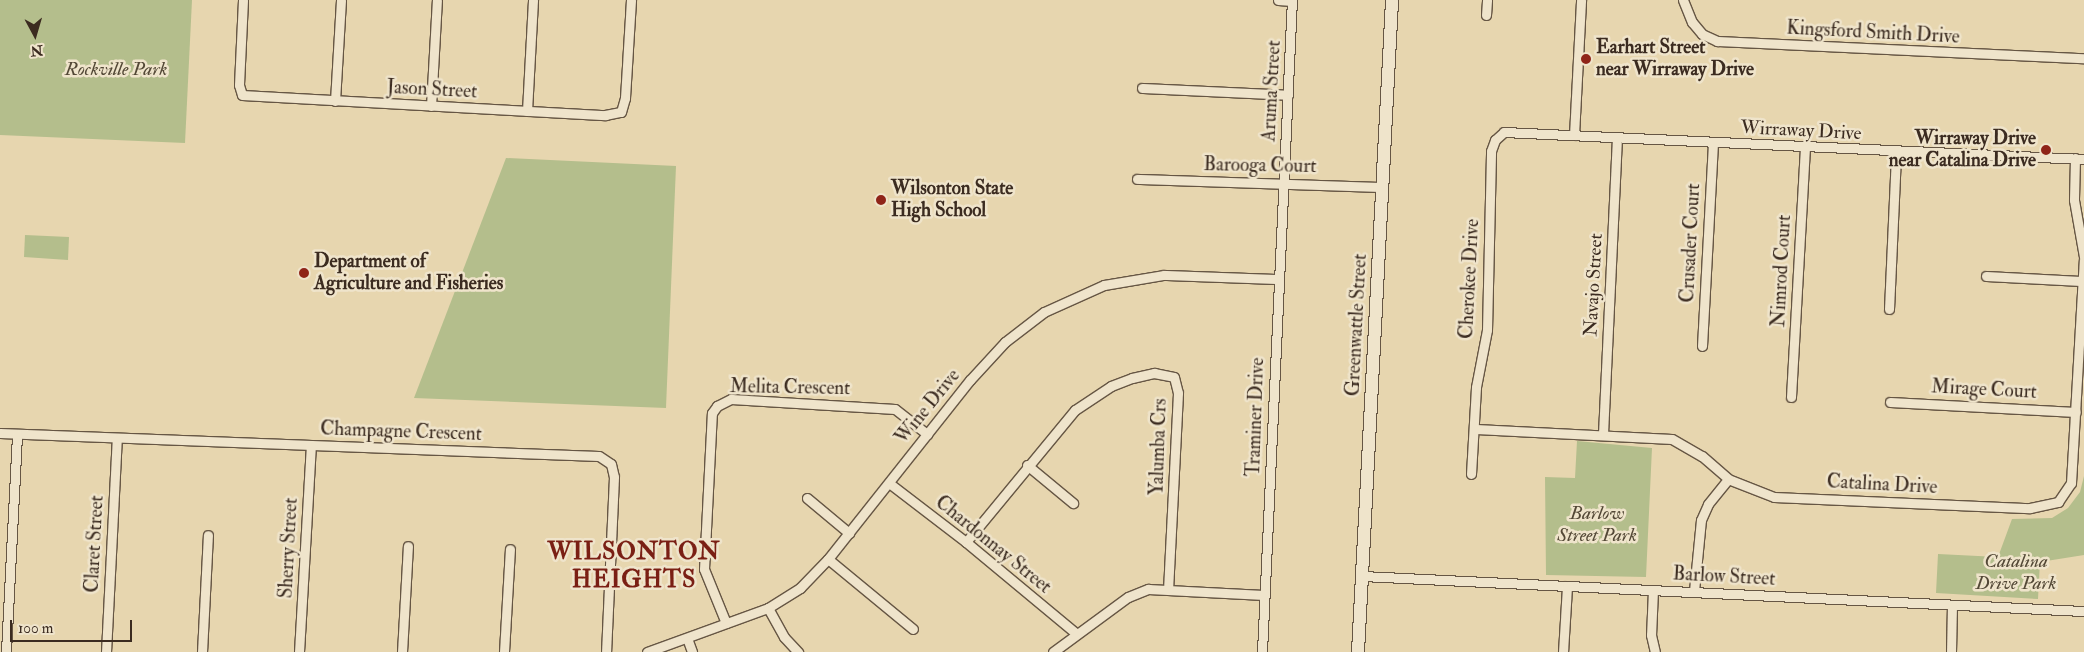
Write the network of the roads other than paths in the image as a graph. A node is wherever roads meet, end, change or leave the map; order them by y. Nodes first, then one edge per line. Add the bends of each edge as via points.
1 (243, 0) edge
2 (341, 0) edge
3 (437, 0) edge
4 (533, 0) edge
5 (631, 0) edge
6 (1278, 0) edge
7 (1292, 0) edge
8 (1392, 0) edge
9 (1487, 0) edge
10 (1581, 0) edge
11 (1683, 0) edge
12 (1486, 14) dead end
13 (2084, 58) edge
14 (1142, 88) dead end
15 (1288, 94) junction
16 (335, 101) junction
17 (430, 106) junction
18 (527, 111) junction
19 (1516, 132) joint
20 (1574, 135) junction
21 (1617, 138) junction
22 (1713, 143) junction
23 (1805, 147) junction
24 (1896, 152) junction
25 (2079, 158) edge
26 (1137, 179) dead end
27 (1284, 184) junction
28 (1383, 186) junction
29 (2084, 259) edge
30 (1986, 276) dead end
31 (1278, 279) junction
32 (2081, 280) junction
33 (1888, 310) dead end
34 (1702, 346) dead end
35 (1791, 397) dead end
36 (1890, 402) dead end
37 (2076, 412) junction
38 (1476, 429) junction
39 (0, 433) edge
40 (17, 434) junction
41 (927, 434) junction
42 (1603, 434) junction
43 (117, 438) junction
44 (311, 445) junction
45 (1027, 465) junction
46 (1471, 474) dead end
47 (1728, 479) junction
48 (889, 483) junction
49 (807, 498) dead end
50 (1073, 503) dead end
51 (849, 532) junction
52 (208, 535) dead end
53 (966, 542) junction
54 (408, 546) dead end
55 (510, 549) dead end
56 (828, 559) junction
57 (1362, 576) junction
58 (1567, 586) junction
59 (1168, 589) junction
60 (1653, 590) junction
61 (1694, 591) junction
62 (1264, 595) junction
63 (1952, 605) junction
64 (768, 608) junction
65 (2084, 611) edge
66 (726, 623) junction
67 (913, 629) dead end
68 (1076, 634) junction
69 (687, 638) junction
70 (1055, 651) edge
71 (6, 652) edge
72 (106, 652) edge
73 (202, 652) edge
74 (299, 652) edge
75 (402, 652) edge
76 (504, 652) edge
77 (606, 652) edge
78 (647, 652) edge
79 (692, 652) edge
80 (798, 652) edge
81 (1262, 652) edge
82 (1358, 652) edge
83 (1563, 652) edge
84 (1655, 652) edge
85 (1951, 652) edge

1 - 16 street, Jason Street via 239,84 242,95
2 - 16 street
3 - 17 street
4 - 18 street
5 - 18 street, Jason Street via 625,98 621,112 605,115
6 - 7 street
7 - 15 street, Aruma Street
8 - 28 main road, Greenwattle Street
9 - 12 street
10 - 20 street
11 - 13 street, Kingsford Smith Drive via 1692,22 1702,34 1717,41
14 - 15 street
15 - 27 street, Aruma Street
16 - 17 street, Jason Street
17 - 18 street, Jason Street
19 - 20 street, Wirraway Drive
19 - 38 street, Cherokee Drive via 1504,132 1495,140 1491,151 1487,330 1476,387
20 - 21 street, Wirraway Drive
21 - 22 street, Wirraway Drive
21 - 42 street, Navajo Street
22 - 23 street, Wirraway Drive
22 - 34 street, Crusader Court
23 - 24 street, Wirraway Drive
23 - 35 street, Nimrod Court
24 - 25 street, Wirraway Drive
24 - 33 street
25 - 29 street, Catalina Drive via 2074,200
26 - 27 street, Barooga Court
27 - 28 street, Barooga Court
27 - 31 street, Traminer Drive
28 - 57 main road, Greenwattle Street
29 - 32 street, Catalina Drive
30 - 32 street
31 - 41 street, Wine Drive via 1164,275 1104,285 1044,312 1006,342
31 - 62 street, Traminer Drive
32 - 37 street, Catalina Drive
36 - 37 street, Mirage Court
37 - 47 street, Catalina Drive via 2071,483 2058,502 2030,508 1774,497
38 - 42 street, Catalina Drive
38 - 46 street, Cherokee Drive
39 - 40 street, Champagne Crescent
40 - 43 street, Champagne Crescent
40 - 71 street
41 - 48 street, Wine Drive
41 - 66 street, Melita Crescent via 904,413 888,408 731,399 717,406 712,414 704,569
42 - 47 street, Catalina Drive via 1672,439 1702,456
43 - 44 street, Champagne Crescent
43 - 72 street, Claret Street
44 - 74 street, Sherry Street
44 - 77 street, Champagne Crescent via 599,456 611,464 614,477
45 - 50 street
45 - 53 street, Yalumba Crs
45 - 59 street, Yalumba Crs via 1060,424 1094,396 1132,378 1154,373 1174,377 1178,393
47 - 61 street via 1708,504 1701,520
48 - 51 street, Wine Drive
48 - 53 street, Chardonnay Street
49 - 51 street
51 - 56 street, Wine Drive
52 - 73 street
53 - 68 street, Chardonnay Street
54 - 75 street
55 - 76 street
56 - 64 street, Wine Drive via 800,588
56 - 67 street
57 - 58 street, Barlow Street
57 - 82 main road, Greenwattle Street
58 - 60 street, Barlow Street
58 - 83 street
59 - 62 street
59 - 68 street via 1148,590 1128,597
60 - 61 street, Barlow Street
60 - 84 street via 1651,635
61 - 63 street, Barlow Street
62 - 81 street, Traminer Drive
63 - 65 street, Barlow Street
63 - 85 street
64 - 66 street, Wine Drive
64 - 80 street
66 - 69 street, Wine Drive
68 - 70 street
69 - 78 street, Wine Drive
69 - 79 street

